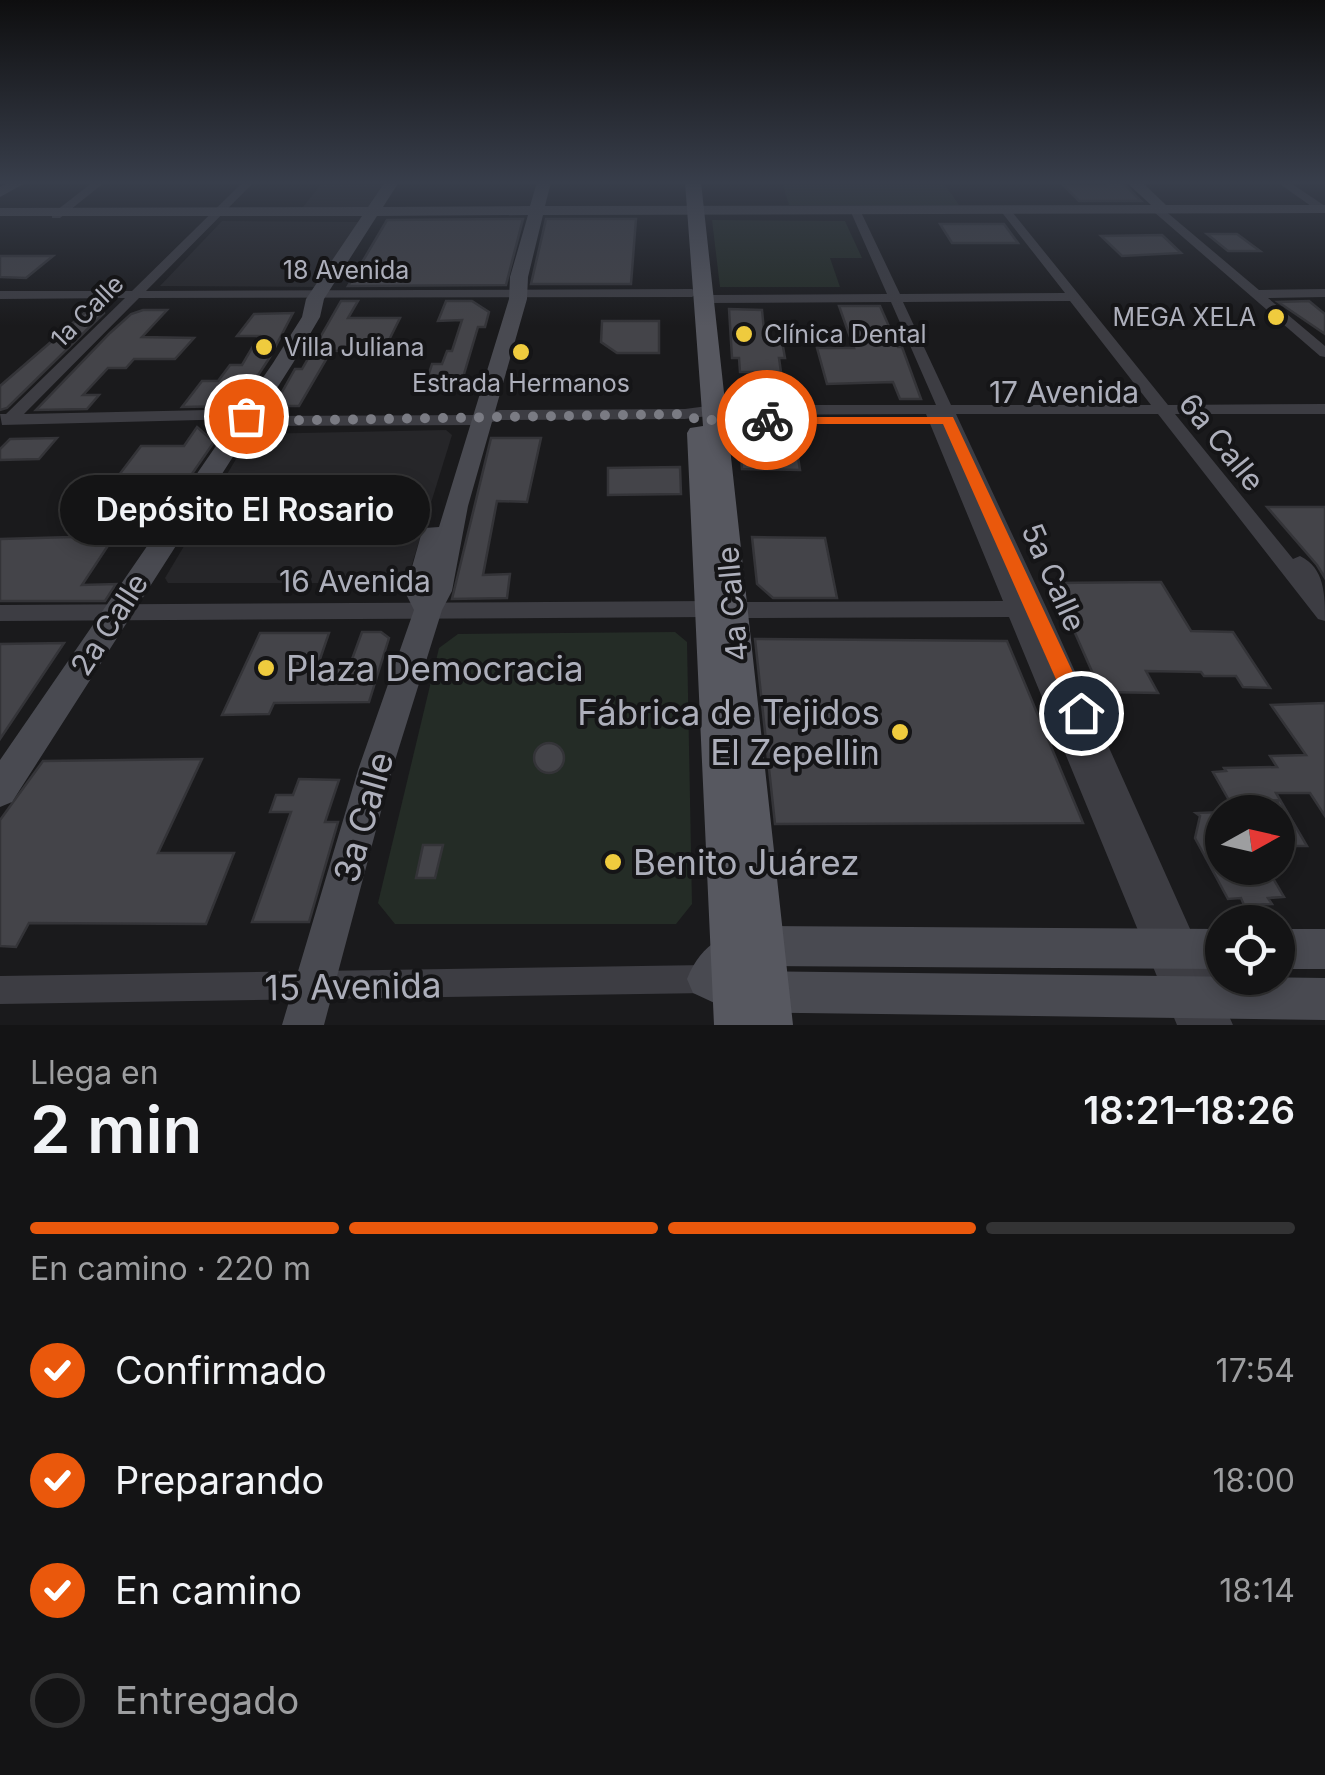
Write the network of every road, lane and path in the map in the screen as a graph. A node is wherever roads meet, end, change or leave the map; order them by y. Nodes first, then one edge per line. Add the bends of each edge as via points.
1 (201, 230) edge
2 (366, 230) edge
3 (532, 230) edge
4 (693, 230) edge
5 (859, 230) edge
6 (1024, 230) edge
7 (1186, 230) edge
8 (514, 293) junction
9 (1075, 294) junction
10 (888, 295) junction
11 (1325, 295) edge
12 (134, 296) junction
13 (699, 296) junction
14 (1265, 296) junction
15 (0, 297) edge
16 (321, 298) junction
17 (1325, 342) edge
18 (1325, 354) edge
19 (1325, 409) edge
20 (1171, 414) junction
21 (480, 415) junction
22 (702, 415) junction
23 (246, 416) junction
24 (940, 416) junction
25 (1325, 420) edge
26 (4, 422) edge
27 (1323, 604) edge
28 (1014, 609) junction
29 (1037, 609) junction
30 (428, 610) junction
31 (721, 610) junction
32 (117, 612) junction
33 (0, 613) edge
34 (0, 790) edge
35 (1325, 948) edge
36 (1190, 949) edge
37 (1295, 949) edge
38 (314, 987) junction
39 (744, 987) edge
40 (0, 990) edge
41 (1325, 999) edge
42 (1199, 1012) edge
43 (303, 1025) edge

1 - 12 street, 1a Calle
2 - 16 street, 2a Calle
3 - 8 street, 3a Calle
4 - 13 main road, 4a Calle
5 - 10 street, 5a Calle
6 - 9 street, 6a Calle
7 - 14 street
8 - 13 street, 18 Avenida
8 - 16 street, 18 Avenida
8 - 21 street, 3a Calle
9 - 10 street, 18 Avenida
9 - 20 street, 6a Calle
10 - 13 street, 18 Avenida
10 - 24 street, 5a Calle
11 - 14 street
12 - 15 street, 18 Avenida
12 - 16 street, 18 Avenida
12 - 26 street, 1a Calle
13 - 22 main road, 4a Calle
14 - 17 street
14 - 18 street
16 - 23 street, 2a Calle
19 - 20 street, 17 Avenida
20 - 24 street, 17 Avenida
20 - 25 street, 17 Avenida
20 - 27 street, 6a Calle
21 - 22 street, 17 Avenida
21 - 23 street, 17 Avenida via 258,421
21 - 30 street, 3a Calle via 419,592
22 - 24 street, 17 Avenida
22 - 31 main road, 4a Calle
23 - 26 street, 17 Avenida
23 - 32 street, 2a Calle
24 - 28 street, 5a Calle
24 - 29 street, 5a Calle
28 - 29 street, 16 Avenida
28 - 31 street, 16 Avenida
28 - 36 street, 5a Calle
29 - 36 street, 5a Calle
30 - 31 street, 16 Avenida
30 - 32 street, 16 Avenida
30 - 38 street, 3a Calle
31 - 39 main road, 4a Calle
32 - 33 street, 16 Avenida
32 - 34 street, 2a Calle
35 - 37 street
36 - 39 street, 15 Avenida
36 - 42 street, 5a Calle
38 - 39 street, 15 Avenida
38 - 40 street, 15 Avenida
38 - 43 street, 3a Calle
39 - 42 street, 15 Avenida
41 - 42 street, 15 Avenida

